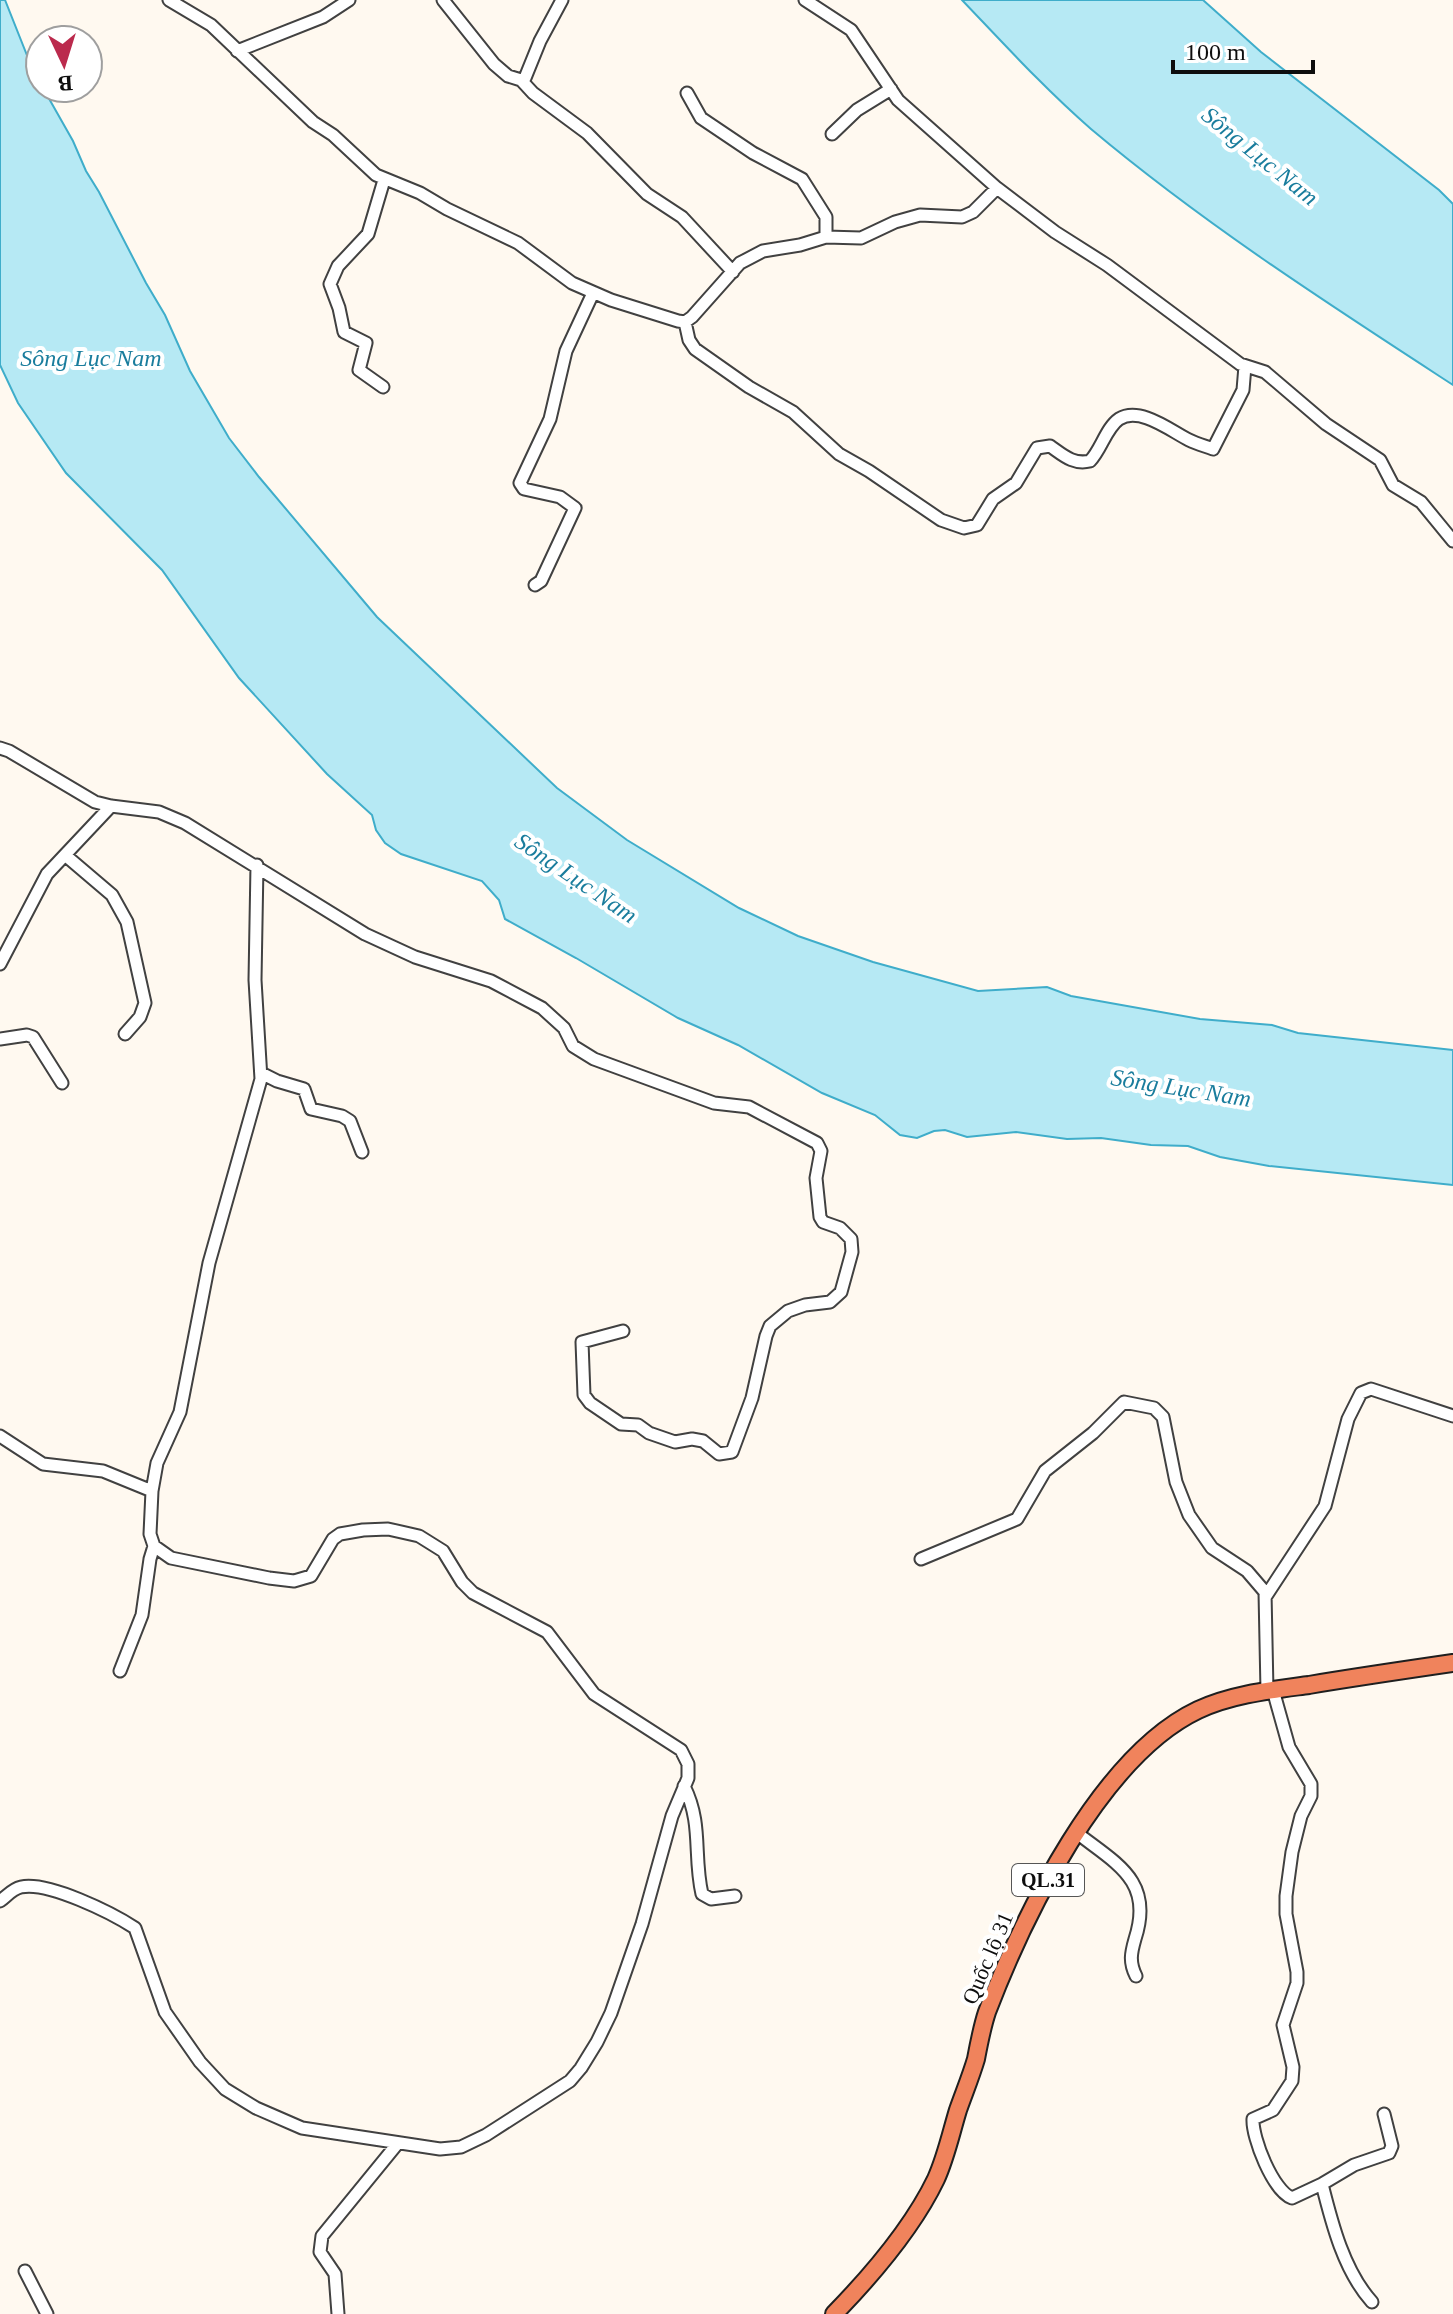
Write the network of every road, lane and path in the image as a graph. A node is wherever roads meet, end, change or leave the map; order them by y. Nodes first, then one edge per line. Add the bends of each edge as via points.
1 (169, 0) edge
2 (349, 0) edge
3 (443, 0) edge
4 (562, 0) edge
5 (805, 0) edge
6 (237, 51) junction
7 (521, 80) junction
8 (891, 89) junction
9 (687, 93) dead end
10 (832, 134) dead end
11 (384, 180) junction
12 (997, 188) junction
13 (826, 237) junction
14 (733, 272) junction
15 (593, 293) junction
16 (685, 322) junction
17 (1245, 366) junction
18 (383, 387) dead end
19 (1453, 541) edge
20 (535, 585) dead end
21 (0, 748) edge
22 (111, 806) junction
23 (65, 855) junction
24 (257, 865) junction
25 (0, 964) edge
26 (125, 1034) dead end
27 (0, 1039) edge
28 (261, 1073) junction
29 (62, 1083) dead end
30 (362, 1152) dead end
31 (623, 1331) dead end
32 (1453, 1416) edge
33 (0, 1436) edge
34 (152, 1491) junction
35 (154, 1546) junction
36 (921, 1559) dead end
37 (1266, 1596) junction
38 (1453, 1663) edge
39 (120, 1671) dead end
40 (1270, 1691) junction
41 (684, 1786) junction
42 (1077, 1833) junction
43 (735, 1896) dead end
44 (0, 1901) edge
45 (1136, 1976) dead end
46 (1384, 2114) dead end
47 (398, 2143) junction
48 (1322, 2184) junction
49 (25, 2271) dead end
50 (1372, 2302) dead end
51 (47, 2314) edge
52 (338, 2314) edge
53 (834, 2314) edge

1 - 6 street via 211,25
2 - 6 street via 323,17
3 - 7 street via 494,64
4 - 7 street
5 - 8 street via 851,30
6 - 11 street
7 - 14 street via 587,133 647,194 682,217
8 - 10 street
8 - 12 street via 918,121
9 - 13 street via 701,118 802,179 826,217
11 - 15 street via 518,243
11 - 18 street via 368,234 338,266 330,284 344,332 366,343 359,370
12 - 13 street via 962,217 920,215 861,238
12 - 17 street
13 - 14 street via 763,251
14 - 16 street
15 - 16 street
15 - 20 street via 566,351 550,419 520,483 575,508
16 - 17 street via 692,345 704,356 793,412 839,454 941,520 964,528 977,525 993,499 1016,483 1037,448 1050,446 1072,461 1090,461 1124,417 1147,419 1213,449 1243,390
17 - 19 street via 1265,372 1326,424 1380,460 1393,485 1421,502
21 - 22 street
22 - 23 street
22 - 24 street via 169,816
23 - 25 street via 47,874
23 - 26 street via 112,895 127,922 145,1003
24 - 28 street via 255,980
24 - 31 street via 365,934 415,957 491,981 542,1008 564,1028 573,1046 594,1059 714,1103 749,1107 819,1146 820,1217 848,1235 852,1245 841,1292 830,1302 788,1311 770,1326 732,1452 719,1454 703,1441 675,1442 638,1425 621,1424 590,1403 584,1395 582,1342
27 - 29 street via 33,1037
28 - 30 street via 304,1089 316,1112 350,1121
28 - 34 street via 203,1288 180,1412 157,1463
32 - 37 street via 1371,1389 1361,1393 1348,1419 1325,1506
33 - 34 street via 43,1464 103,1471
34 - 35 street
35 - 39 street via 140,1624
35 - 41 street via 171,1558 294,1581 311,1576 340,1534 388,1529 419,1536 446,1554 473,1593 547,1632 594,1694 681,1750 688,1769
36 - 37 street via 1017,1519 1045,1471 1124,1402 1154,1408 1163,1417 1176,1482 1189,1515 1212,1548 1247,1571
37 - 40 street
38 - 40 highway, Quốc lộ 31 / QL.31
40 - 42 highway, Quốc lộ 31 / QL.31 via 1226,1700 1175,1722 1117,1776
40 - 48 street via 1289,1747 1312,1791 1299,1825 1286,1896 1297,1983 1283,2025 1294,2074 1279,2103 1253,2119 1253,2129 1285,2195 1296,2197
41 - 43 street via 696,1813 702,1894 711,1899
41 - 47 street via 611,2013 581,2068 563,2086 469,2144 440,2149
42 - 45 street via 1125,1870 1136,1886 1141,1914 1130,1959
42 - 53 highway, Quốc lộ 31 / QL.31 via 1010,1953 934,2182 909,2223
44 - 47 street via 17,1888 39,1887 135,1928 165,2012 225,2089 302,2128
46 - 48 street via 1391,2151
47 - 52 street via 322,2236 320,2252 335,2274
48 - 50 street via 1340,2244
49 - 51 street

